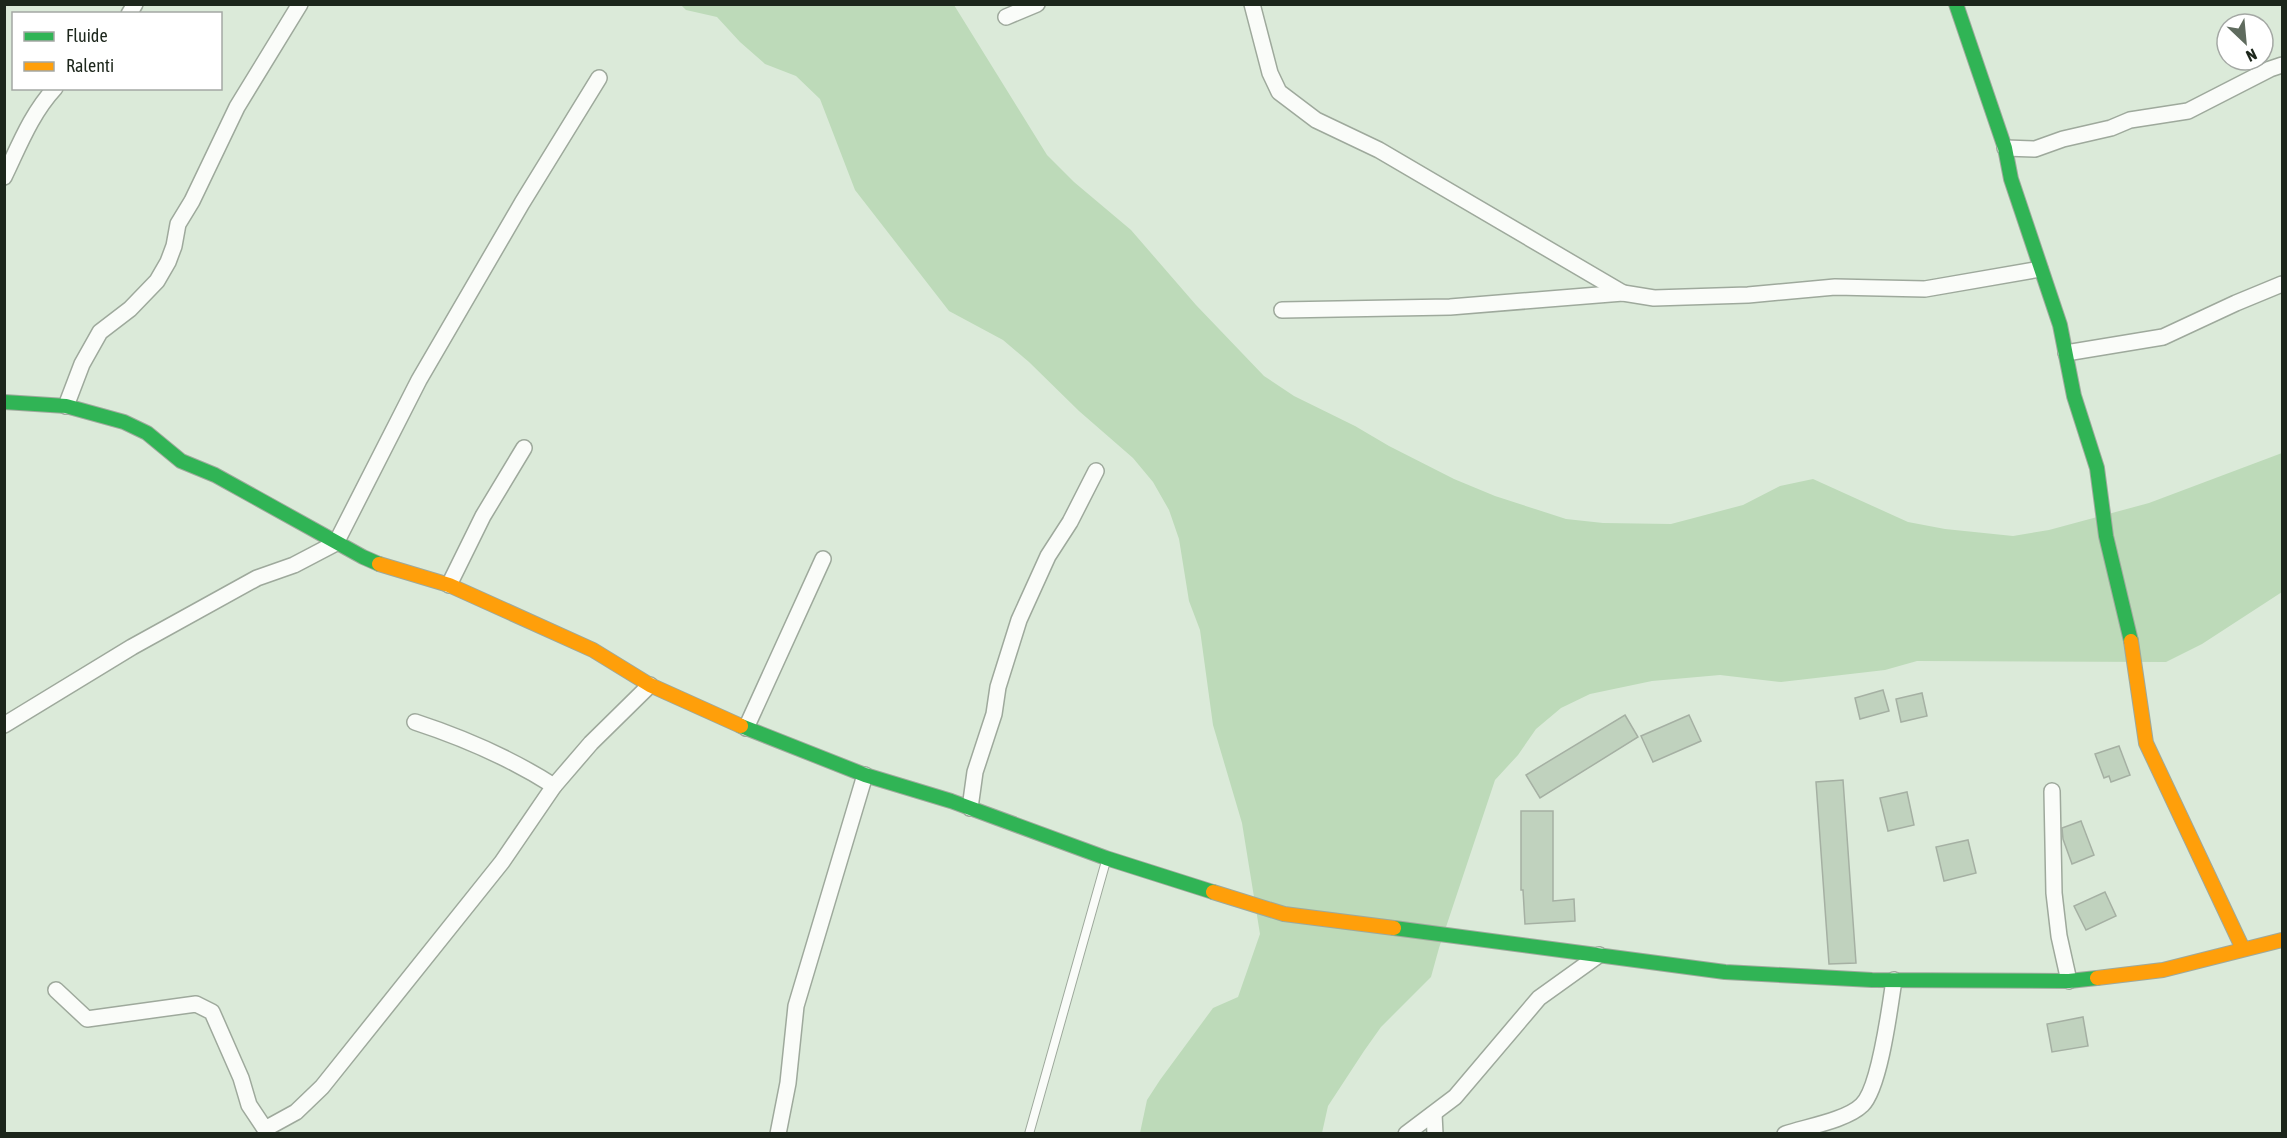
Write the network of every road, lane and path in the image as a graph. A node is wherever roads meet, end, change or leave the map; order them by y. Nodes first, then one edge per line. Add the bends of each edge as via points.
1 (300, 4) edge
2 (1037, 4) edge
3 (1252, 4) edge
4 (1956, 4) edge
5 (1006, 17) dead end
6 (2283, 65) edge
7 (599, 78) dead end
8 (53, 90) edge
9 (2005, 148) junction
10 (4, 177) edge
11 (2040, 269) junction
12 (2283, 284) edge
13 (1623, 292) junction
14 (1282, 310) dead end
15 (2066, 353) junction
16 (4, 402) edge
17 (66, 406) junction
18 (524, 448) dead end
19 (1096, 471) dead end
20 (336, 543) junction
21 (823, 559) dead end
22 (448, 585) junction
23 (650, 685) junction
24 (415, 723) dead end
25 (4, 724) edge
26 (746, 728) junction
27 (865, 776) junction
28 (554, 786) junction
29 (2052, 791) dead end
30 (970, 808) junction
31 (1106, 858) junction
32 (2283, 940) edge
33 (2243, 949) junction
34 (1599, 955) junction
35 (1894, 980) junction
36 (2069, 981) junction
37 (56, 990) dead end
38 (1434, 1114) junction
39 (778, 1134) edge
40 (1029, 1134) edge
41 (1406, 1134) edge
42 (1435, 1134) edge
43 (1785, 1134) edge

1 - 17 street via 237,107 178,224 174,246 157,281 100,332 82,363
2 - 5 street
3 - 13 street via 1270,73 1279,92 1316,120 1379,150
4 - 9 street
6 - 9 street via 2188,111 2130,120 2035,149
7 - 20 street via 419,380
8 - 10 street via 25,132
9 - 11 street
11 - 13 street via 1925,289 1835,287 1654,298
11 - 15 street
12 - 15 street via 2163,337
13 - 14 street via 1450,307
15 - 33 street via 2074,396 2097,468 2106,536 2133,648 2146,743
16 - 17 street
17 - 20 street via 124,422 147,433 182,461 215,475
18 - 22 street
19 - 30 street via 1048,556 1018,620 975,772
20 - 22 street via 389,568
20 - 25 street via 247,584
21 - 26 street
22 - 23 street via 593,650
23 - 26 street
23 - 28 street
24 - 28 street via 482,747
26 - 27 street
27 - 30 street
27 - 39 street via 796,1006
28 - 37 street via 502,862 322,1087 296,1112 265,1129 249,1105 242,1078 212,1012 196,1004 87,1019
29 - 36 street via 2054,893
30 - 31 street
31 - 34 street via 1284,914
31 - 40 lane
32 - 33 street
33 - 36 street via 2163,970
34 - 35 street via 1725,972
34 - 38 street via 1539,998 1455,1097
35 - 36 street
35 - 43 street via 1876,1078 1863,1104 1842,1116
38 - 41 street
38 - 42 street

